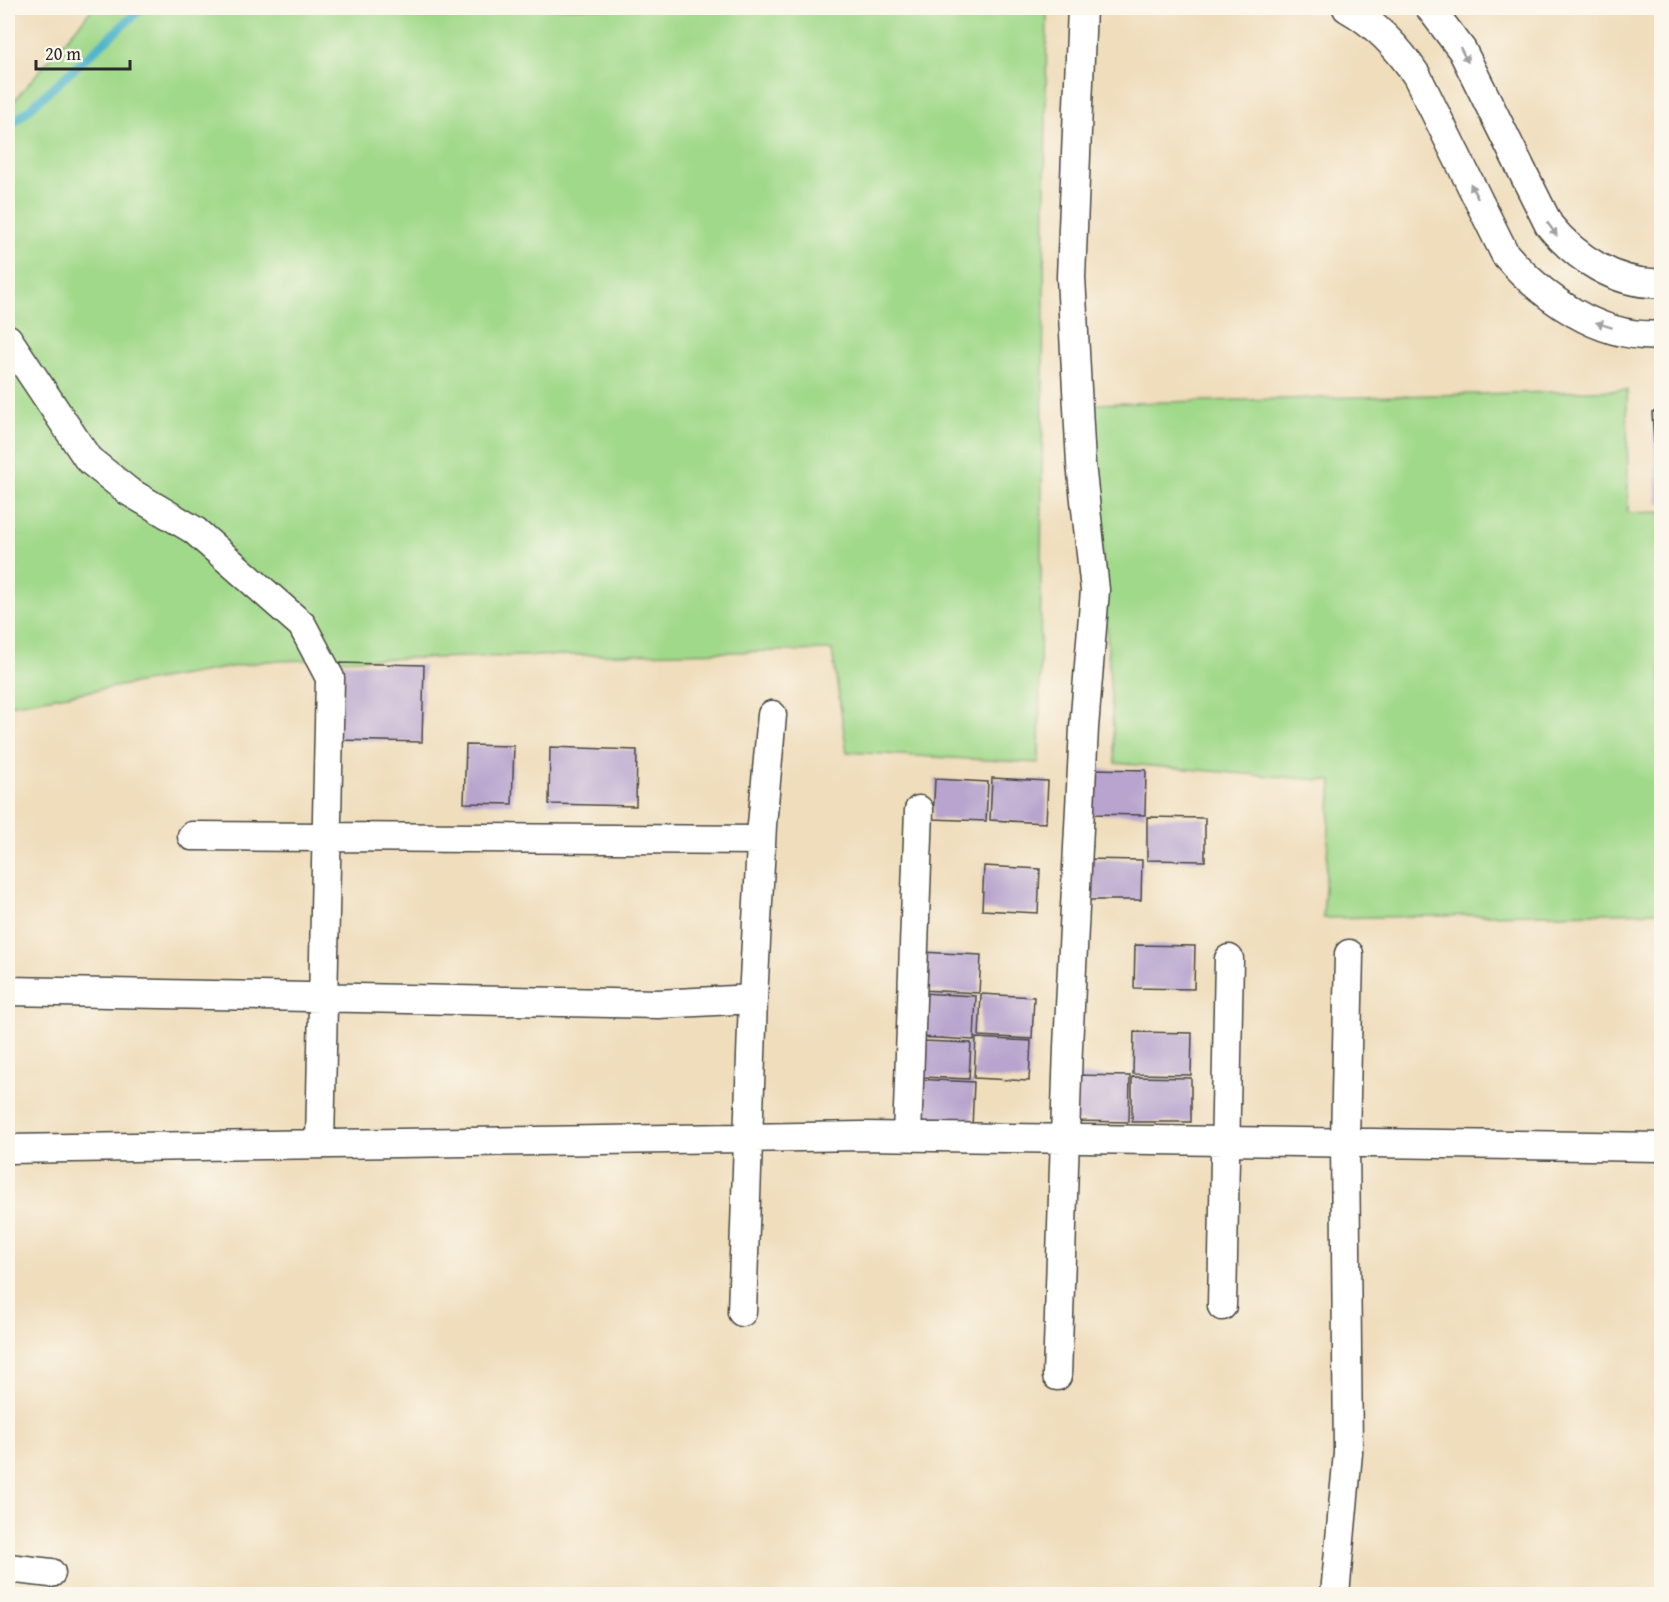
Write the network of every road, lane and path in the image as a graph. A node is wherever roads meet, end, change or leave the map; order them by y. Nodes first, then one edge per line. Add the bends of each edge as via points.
1 (1082, 8) edge
2 (1347, 8) edge
3 (1430, 8) edge
4 (1662, 283) edge
5 (1662, 335) edge
6 (8, 339) edge
7 (772, 715) dead end
8 (919, 810) dead end
9 (192, 836) dead end
10 (326, 837) junction
11 (761, 840) junction
12 (1349, 954) dead end
13 (1229, 960) dead end
14 (8, 992) edge
15 (323, 998) junction
16 (753, 999) junction
17 (907, 1136) junction
18 (748, 1137) junction
19 (1064, 1138) junction
20 (1225, 1141) junction
21 (1345, 1143) junction
22 (320, 1144) junction
23 (1662, 1147) edge
24 (8, 1149) edge
25 (1222, 1306) dead end
26 (742, 1312) dead end
27 (1057, 1376) dead end
28 (8, 1568) edge
29 (51, 1573) dead end
30 (1335, 1594) edge

1 - 19 street via 1071,277 1081,464 1095,590 1084,728
5 -> 2 street via 1625,332 1596,323 1569,310 1524,276 1505,254 1417,76 1387,37
3 -> 4 street via 1462,50 1555,232 1594,265 1636,281
6 - 10 street via 88,459 128,490 194,530 302,625 330,678
7 - 11 street
8 - 17 street
9 - 10 street
10 - 11 street
10 - 15 street
11 - 16 street
12 - 21 street
13 - 20 street
14 - 15 street
15 - 16 street via 658,1004
15 - 22 street
16 - 18 street
17 - 18 street
17 - 19 street
18 - 22 street
18 - 26 street
19 - 20 street
19 - 27 street
20 - 21 street
20 - 25 street
21 - 23 street
21 - 30 street via 1348,1453
22 - 24 street
28 - 29 street

